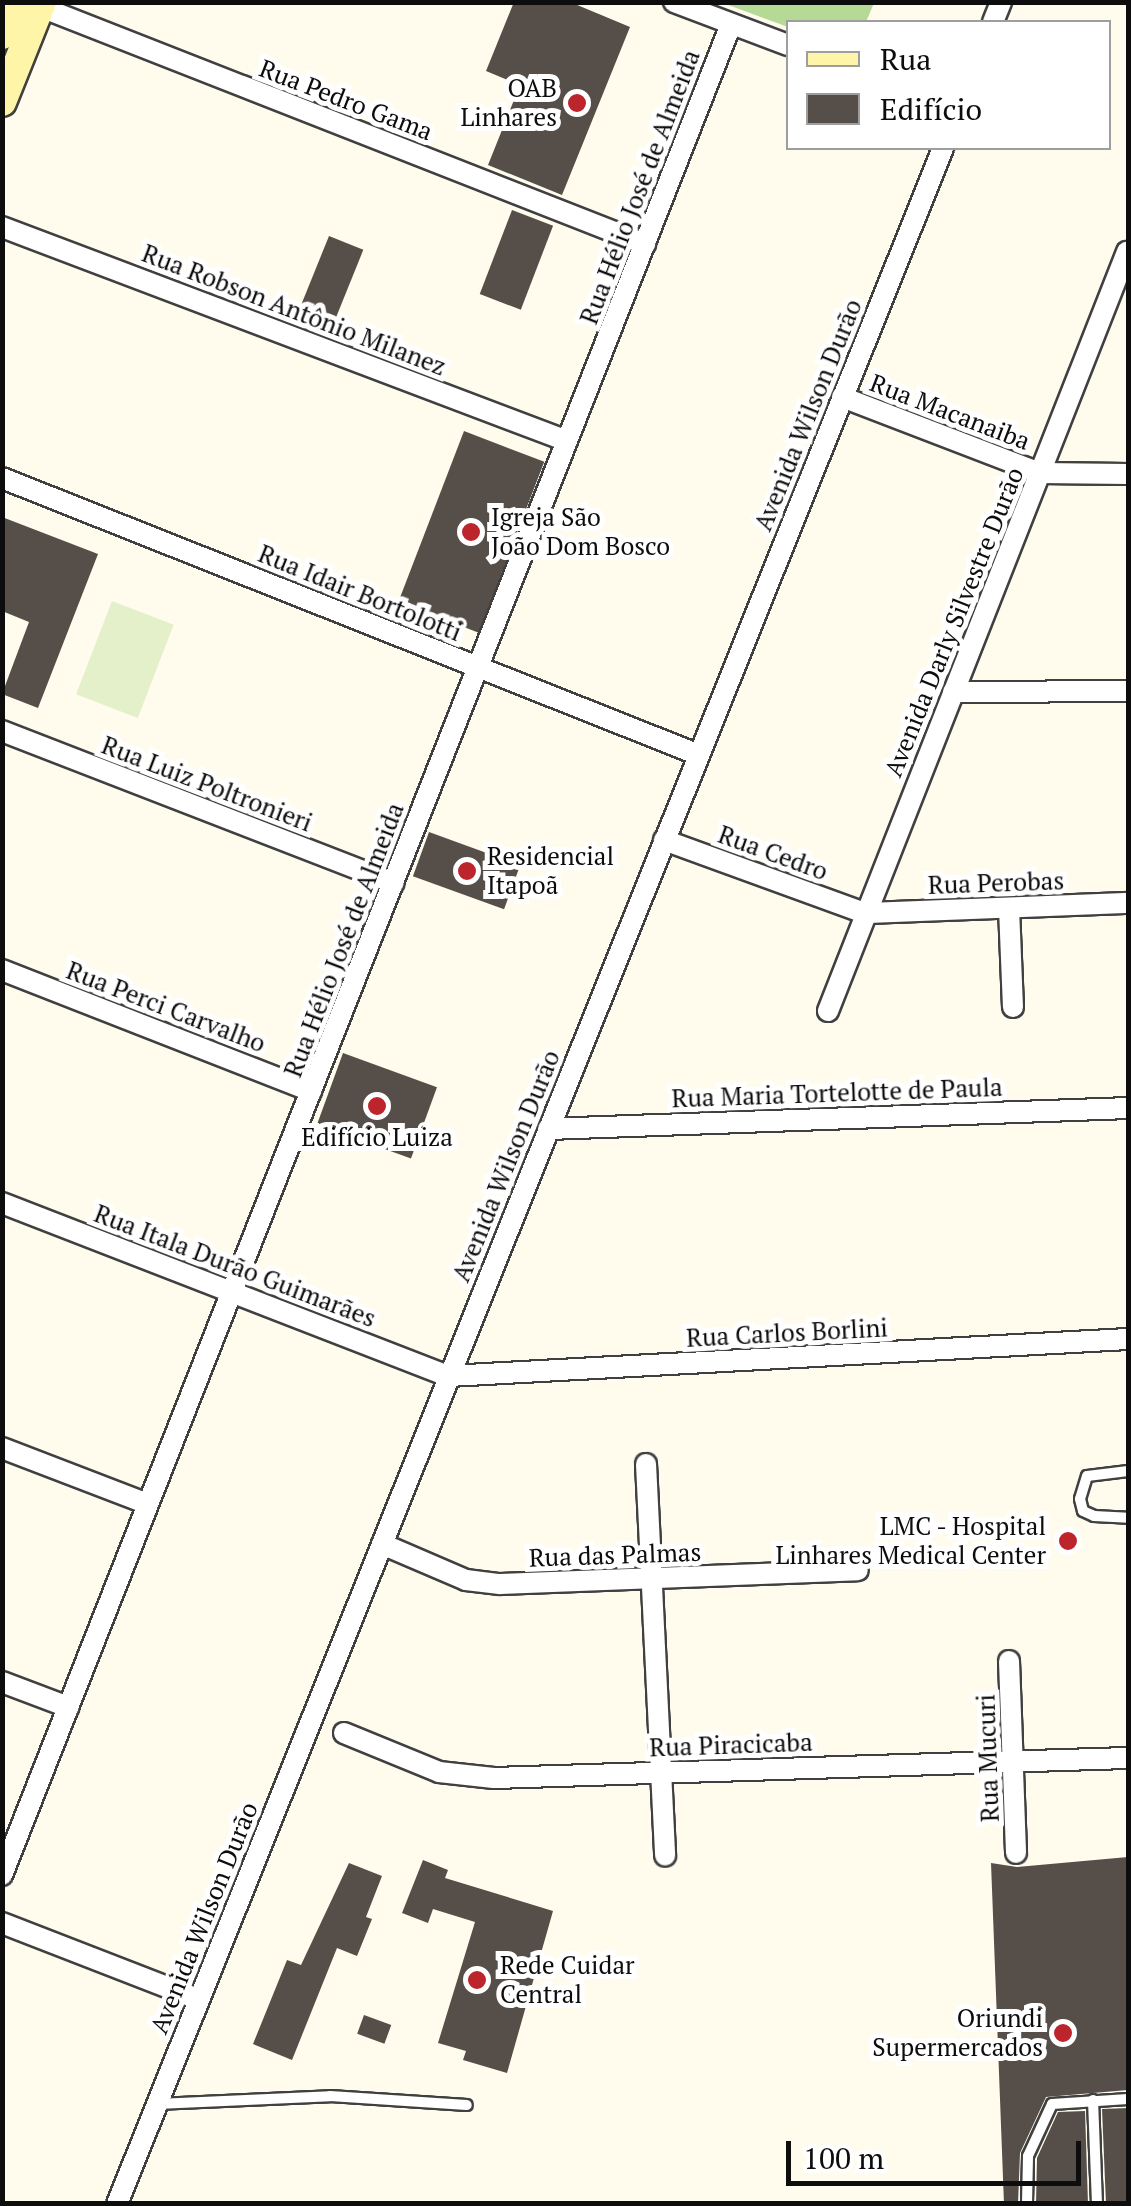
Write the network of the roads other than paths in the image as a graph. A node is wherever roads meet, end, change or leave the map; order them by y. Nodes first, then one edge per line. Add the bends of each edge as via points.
1 (674, 2) edge
2 (31, 4) edge
3 (732, 24) junction
4 (2, 35) edge
5 (786, 44) edge
6 (2, 102) edge
7 (942, 150) edge
8 (2, 227) edge
9 (645, 244) junction
10 (1127, 252) edge
11 (842, 397) junction
12 (567, 440) junction
13 (1040, 473) junction
14 (1128, 474) edge
15 (2, 478) edge
16 (478, 667) junction
17 (1128, 691) edge
18 (953, 692) junction
19 (2, 731) edge
20 (698, 755) junction
21 (664, 840) junction
22 (393, 883) junction
23 (1128, 903) edge
24 (1008, 908) junction
25 (866, 913) junction
26 (2, 970) edge
27 (1013, 1007) dead end
28 (828, 1011) dead end
29 (311, 1090) junction
30 (1128, 1108) edge
31 (548, 1129) junction
32 (2, 1202) edge
33 (232, 1292) junction
34 (1128, 1339) edge
35 (449, 1376) junction
36 (2, 1448) edge
37 (646, 1464) dead end
38 (1128, 1472) edge
39 (148, 1504) junction
40 (1128, 1518) edge
41 (382, 1544) junction
42 (858, 1570) dead end
43 (653, 1579) junction
44 (1010, 1661) dead end
45 (2, 1682) edge
46 (68, 1708) junction
47 (344, 1733) dead end
48 (1128, 1758) edge
49 (1013, 1762) junction
50 (661, 1772) junction
51 (1016, 1854) dead end
52 (665, 1856) dead end
53 (2, 1875) edge
54 (2, 1923) edge
55 (198, 1999) junction
56 (1128, 2099) edge
57 (1093, 2100) junction
58 (156, 2104) junction
59 (467, 2105) dead end
60 (117, 2204) edge
61 (1027, 2204) edge
62 (1096, 2204) edge

1 - 3 street
2 - 4 main road
2 - 6 main road
2 - 9 street, Rua Pedro Gama
3 - 5 street
3 - 9 street, Rua Hélio José de Almeida
7 - 11 street, Avenida Wilson Durão
8 - 12 street, Rua Robson Antônio Milanez
9 - 12 street, Rua Hélio José de Almeida
10 - 13 street, Avenida Darly Silvestre Durão
11 - 13 street, Rua Macanaiba
11 - 20 street, Avenida Wilson Durão
12 - 16 street, Rua Hélio José de Almeida
13 - 14 street
13 - 18 street, Avenida Darly Silvestre Durão
15 - 16 street, Rua Idair Bortolotti
16 - 20 street, Rua Idair Bortolotti
16 - 22 street, Rua Hélio José de Almeida
17 - 18 street
18 - 25 street, Avenida Darly Silvestre Durão
19 - 22 street, Rua Luiz Poltronieri
20 - 21 street, Avenida Wilson Durão
21 - 25 street, Rua Cedro
21 - 31 street, Avenida Wilson Durão
22 - 29 street, Rua Hélio José de Almeida
23 - 24 street, Rua Perobas
24 - 25 street, Rua Perobas
24 - 27 street
25 - 28 street, Avenida Darly Silvestre Durão
26 - 29 street, Rua Perci Carvalho
29 - 33 street, Rua Hélio José de Almeida
30 - 31 street, Rua Maria Tortelotte de Paula
31 - 35 street, Avenida Wilson Durão
32 - 33 street, Rua Itala Durão Guimarães
33 - 35 street, Rua Itala Durão Guimarães
33 - 39 street, Rua Hélio José de Almeida
34 - 35 street, Rua Carlos Borlini
35 - 41 street, Avenida Wilson Durão
36 - 39 street
37 - 43 street
38 - 40 lane via 1087,1476 1080,1499 1084,1512 1094,1516
39 - 46 street, Rua Hélio José de Almeida
41 - 43 street, Rua das Palmas via 466,1580
41 - 55 street, Avenida Wilson Durão
42 - 43 street, Rua das Palmas
43 - 50 street
44 - 49 street, Rua Mucuri
45 - 46 street
46 - 53 street, Rua Hélio José de Almeida
47 - 50 street, Rua Piracicaba via 439,1772 494,1778
48 - 49 street, Rua Piracicaba
49 - 50 street, Rua Piracicaba
49 - 51 street, Rua Mucuri
50 - 52 street
54 - 55 street
55 - 58 street, Avenida Wilson Durão
56 - 57 lane
57 - 61 lane via 1052,2104 1028,2156
57 - 62 lane
58 - 59 lane via 330,2096
58 - 60 street, Avenida Wilson Durão

